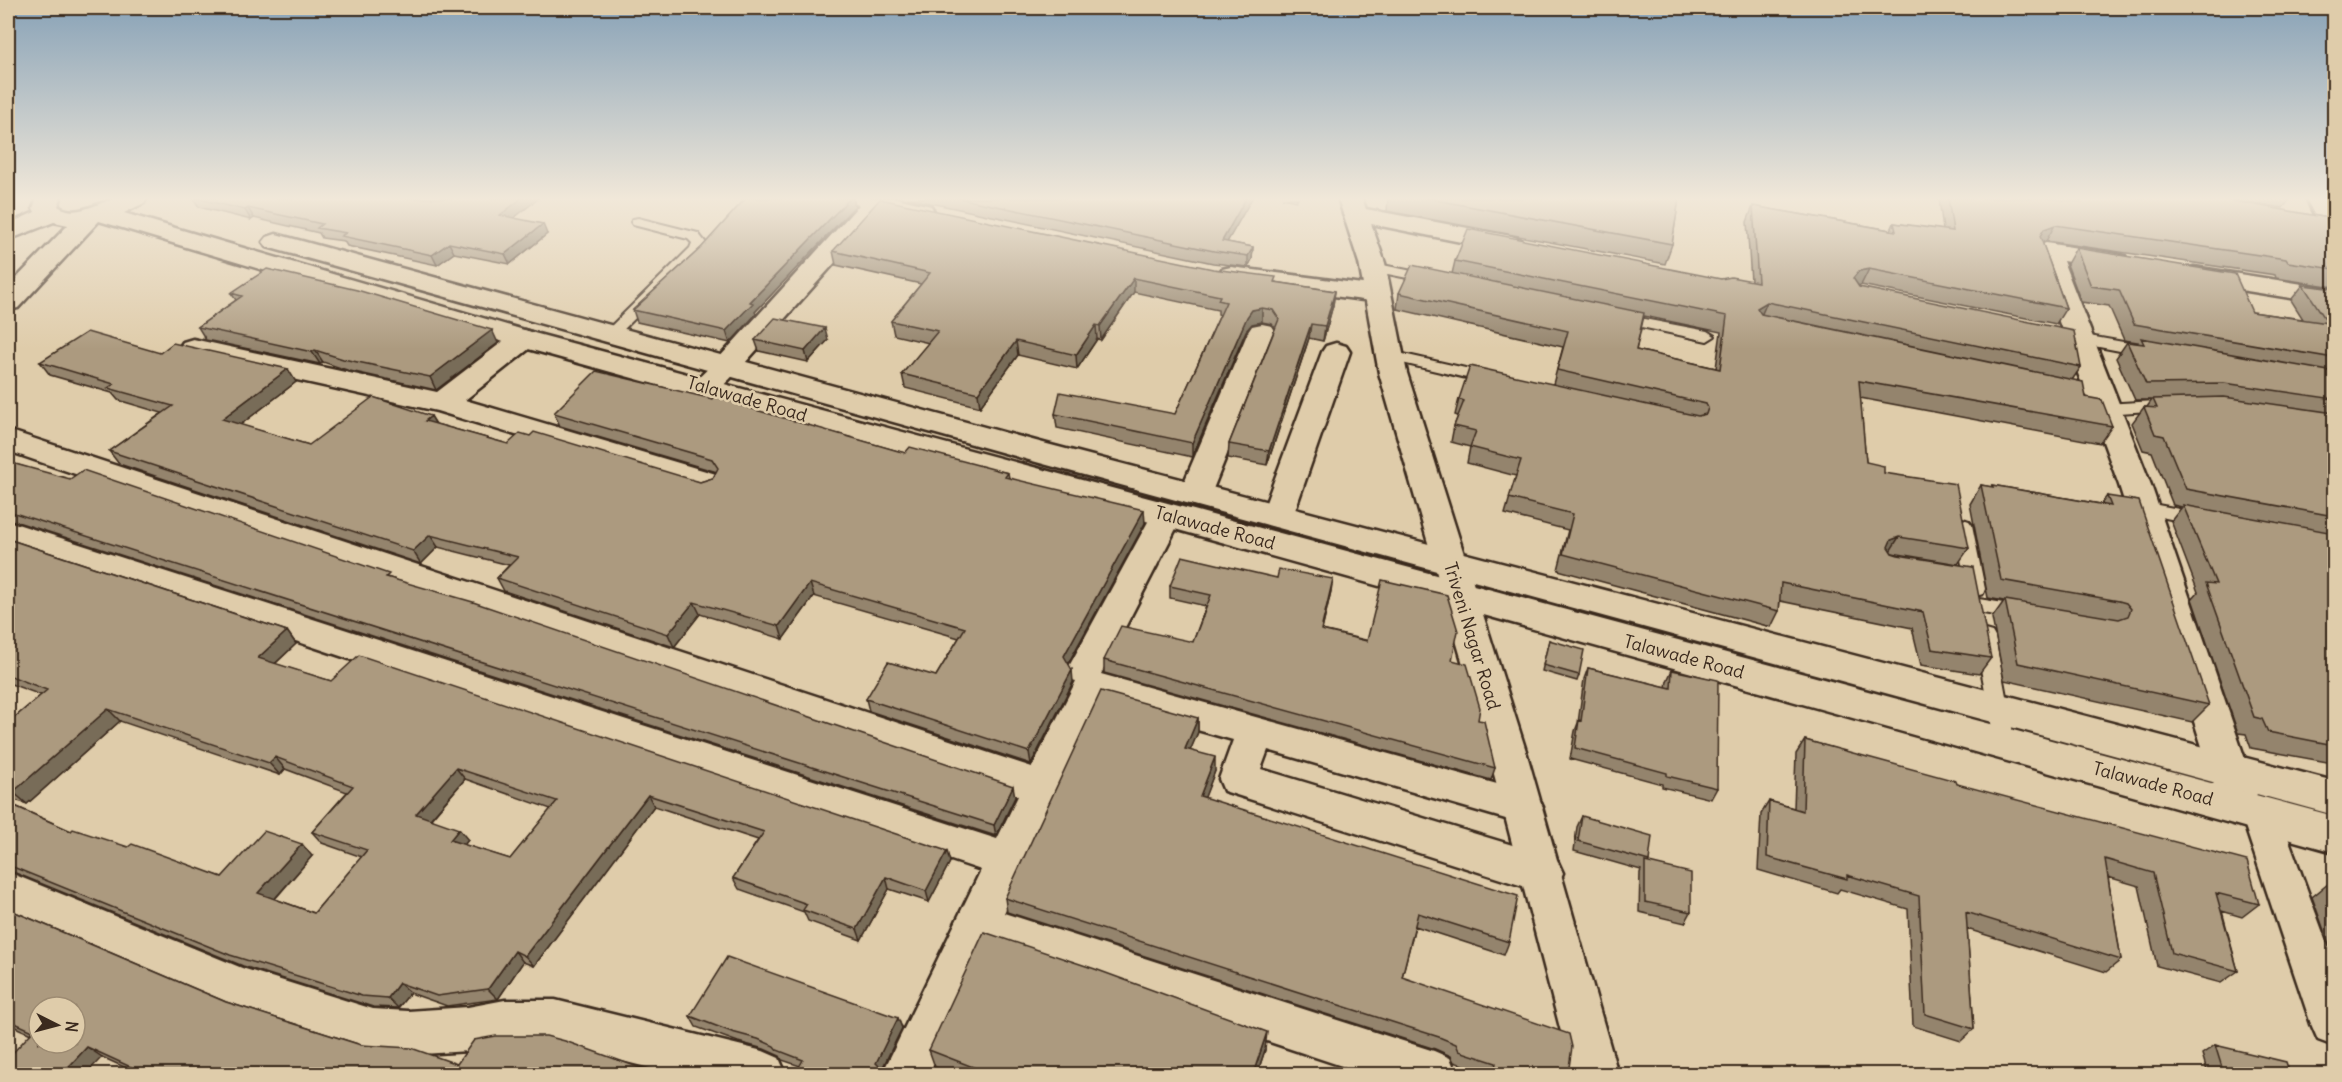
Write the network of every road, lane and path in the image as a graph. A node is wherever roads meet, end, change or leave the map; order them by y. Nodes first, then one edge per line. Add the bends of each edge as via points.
1 (39, 248) edge
2 (203, 248) edge
3 (302, 248) edge
4 (697, 248) edge
5 (828, 248) edge
6 (1365, 248) edge
7 (1202, 271) edge
8 (1375, 281) junction
9 (1442, 281) edge
10 (9, 291) edge
11 (2334, 297) edge
12 (1603, 315) edge
13 (1262, 332) dead end
14 (609, 336) junction
15 (1707, 336) dead end
16 (2066, 336) junction
17 (524, 339) junction
18 (194, 348) edge
19 (1336, 352) dead end
20 (2159, 353) edge
21 (1390, 356) junction
22 (715, 377) junction
23 (1506, 382) edge
24 (2094, 400) junction
25 (442, 403) junction
26 (2189, 405) edge
27 (8, 440) edge
28 (705, 482) edge
29 (1196, 494) junction
30 (2142, 508) junction
31 (1960, 509) edge
32 (1167, 515) junction
33 (1277, 516) junction
34 (2221, 523) edge
35 (8, 533) edge
36 (1952, 573) edge
37 (1973, 576) junction
38 (1454, 579) junction
39 (1979, 606) junction
40 (2036, 616) edge
41 (1085, 670) dead end
42 (2000, 710) junction
43 (1255, 731) junction
44 (2005, 744) junction
45 (2230, 771) junction
46 (1041, 787) junction
47 (2334, 798) edge
48 (1523, 807) junction
49 (2251, 811) junction
50 (2334, 834) edge
51 (1005, 860) junction
52 (1542, 873) junction
53 (8, 891) edge
54 (976, 924) junction
55 (2334, 1024) edge
56 (763, 1074) edge
57 (904, 1074) edge
58 (1434, 1074) edge
59 (1595, 1074) edge

1 - 10 street
2 - 17 street, Talawade Road
3 - 14 street, Talawade Road
4 - 14 lane
5 - 22 street
6 - 8 street, Triveni Nagar Road
7 - 8 street
8 - 9 lane
8 - 21 street, Triveni Nagar Road
11 - 16 street via 2046,251
12 - 15 lane
13 - 29 street
14 - 22 street, Talawade Road
16 - 20 lane
16 - 24 street
17 - 22 street, Talawade Road
17 - 25 street
18 - 25 street
19 - 33 street
21 - 23 lane
21 - 38 street, Triveni Nagar Road
22 - 29 street, Talawade Road
22 - 32 street, Talawade Road
24 - 26 lane
24 - 30 street
25 - 28 street
27 - 46 street
29 - 33 street, Talawade Road
30 - 34 lane
30 - 45 street
31 - 37 lane
32 - 38 street, Talawade Road
32 - 41 street
33 - 38 street, Talawade Road
35 - 51 street
36 - 37 lane
37 - 39 lane
38 - 42 street, Talawade Road
38 - 44 street, Talawade Road
38 - 48 street, Triveni Nagar Road
39 - 40 lane
39 - 42 lane
42 - 44 lane
42 - 45 street, Talawade Road
43 - 46 street via 1098,688 1087,693
43 - 48 street
43 - 52 street via 1238,779
44 - 49 street, Talawade Road
45 - 47 street, Talawade Road
45 - 49 street
46 - 51 street
48 - 52 street, Triveni Nagar Road
49 - 50 street, Talawade Road
49 - 55 street
51 - 54 street
52 - 59 street, Triveni Nagar Road
53 - 56 street via 240,989 372,1030 408,1033 513,1022 555,1022
54 - 57 street
54 - 58 street

